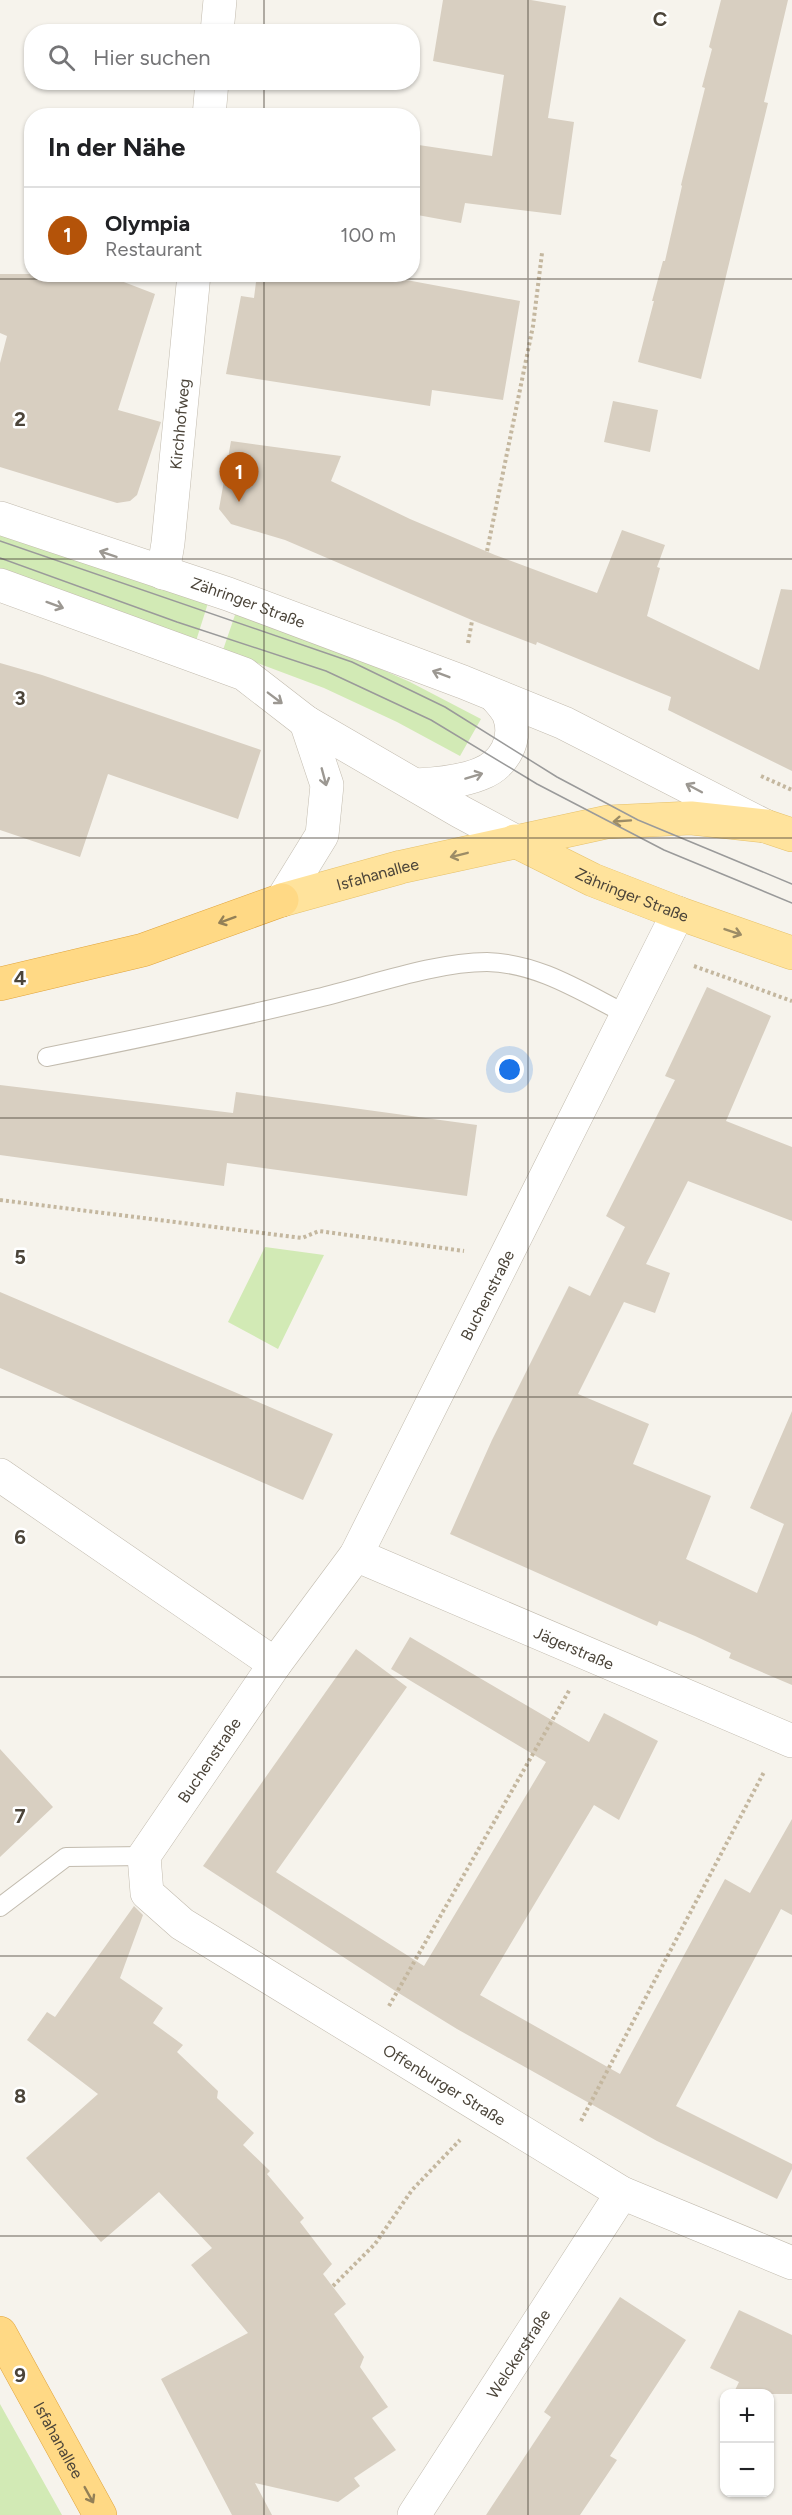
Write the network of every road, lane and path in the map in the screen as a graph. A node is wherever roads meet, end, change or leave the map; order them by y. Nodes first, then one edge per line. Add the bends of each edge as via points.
1 (220, 0) edge
2 (218, 24) edge
3 (211, 90) edge
4 (210, 108) edge
5 (542, 253) dead end
6 (193, 282) edge
7 (0, 518) edge
8 (487, 551) dead end
9 (163, 573) junction
10 (0, 585) edge
11 (495, 696) junction
12 (306, 722) junction
13 (770, 780) dead end
14 (416, 785) junction
15 (792, 790) edge
16 (778, 830) edge
17 (516, 841) junction
18 (282, 900) junction
19 (678, 913) junction
20 (792, 953) edge
21 (0, 984) edge
22 (626, 1014) junction
23 (46, 1057) dead end
24 (0, 1200) edge
25 (506, 1257) junction
26 (0, 1475) edge
27 (356, 1555) junction
28 (590, 1654) junction
29 (275, 1664) junction
30 (787, 1739) edge
31 (144, 1856) junction
32 (0, 1907) edge
33 (370, 2040) junction
34 (488, 2112) junction
35 (562, 2157) junction
36 (622, 2193) junction
37 (792, 2263) edge
38 (333, 2286) dead end
39 (0, 2333) edge
40 (100, 2515) edge
41 (414, 2515) edge

1 - 2 street
3 - 4 street
5 - 8 path via 533,326
6 - 9 street, Kirchhofweg
9 -> 7 street, Zähringer Straße
11 -> 9 street, Zähringer Straße
10 -> 12 street, Zähringer Straße via 243,674
14 -> 11 street via 482,774 501,761 510,746 512,726 508,712
16 -> 11 street, Zähringer Straße via 564,723
12 - 14 street, Zähringer Straße
12 -> 18 street via 327,785 322,835
13 - 15 path
14 - 17 street, Zähringer Straße
16 -> 17 main road, Isfahanallee via 691,818 638,820 607,822
17 -> 18 main road, Isfahanallee
17 - 19 main road, Zähringer Straße via 593,880
18 -> 21 highway, Isfahanallee via 144,950
19 -> 20 main road, Zähringer Straße
19 - 22 street, Buchenstraße
22 - 23 lane via 547,975 487,962 421,972 215,1023
22 - 25 street, Buchenstraße
24 - 25 path via 302,1238 319,1231
25 - 27 street, Buchenstraße
26 - 29 street
27 - 28 street, Jägerstraße
27 - 29 street, Buchenstraße
28 - 30 street, Jägerstraße
28 - 33 path
29 - 31 street, Buchenstraße
30 - 35 path
31 - 32 lane via 66,1857
31 - 33 street, Offenburger Straße via 147,1893 182,1924
33 - 34 street, Offenburger Straße
34 - 35 street, Offenburger Straße
34 - 38 path via 412,2190 375,2244
35 - 36 street, Offenburger Straße
36 - 37 street, Offenburger Straße
36 - 41 street, Welckerstraße
39 -> 40 highway, Isfahanallee

